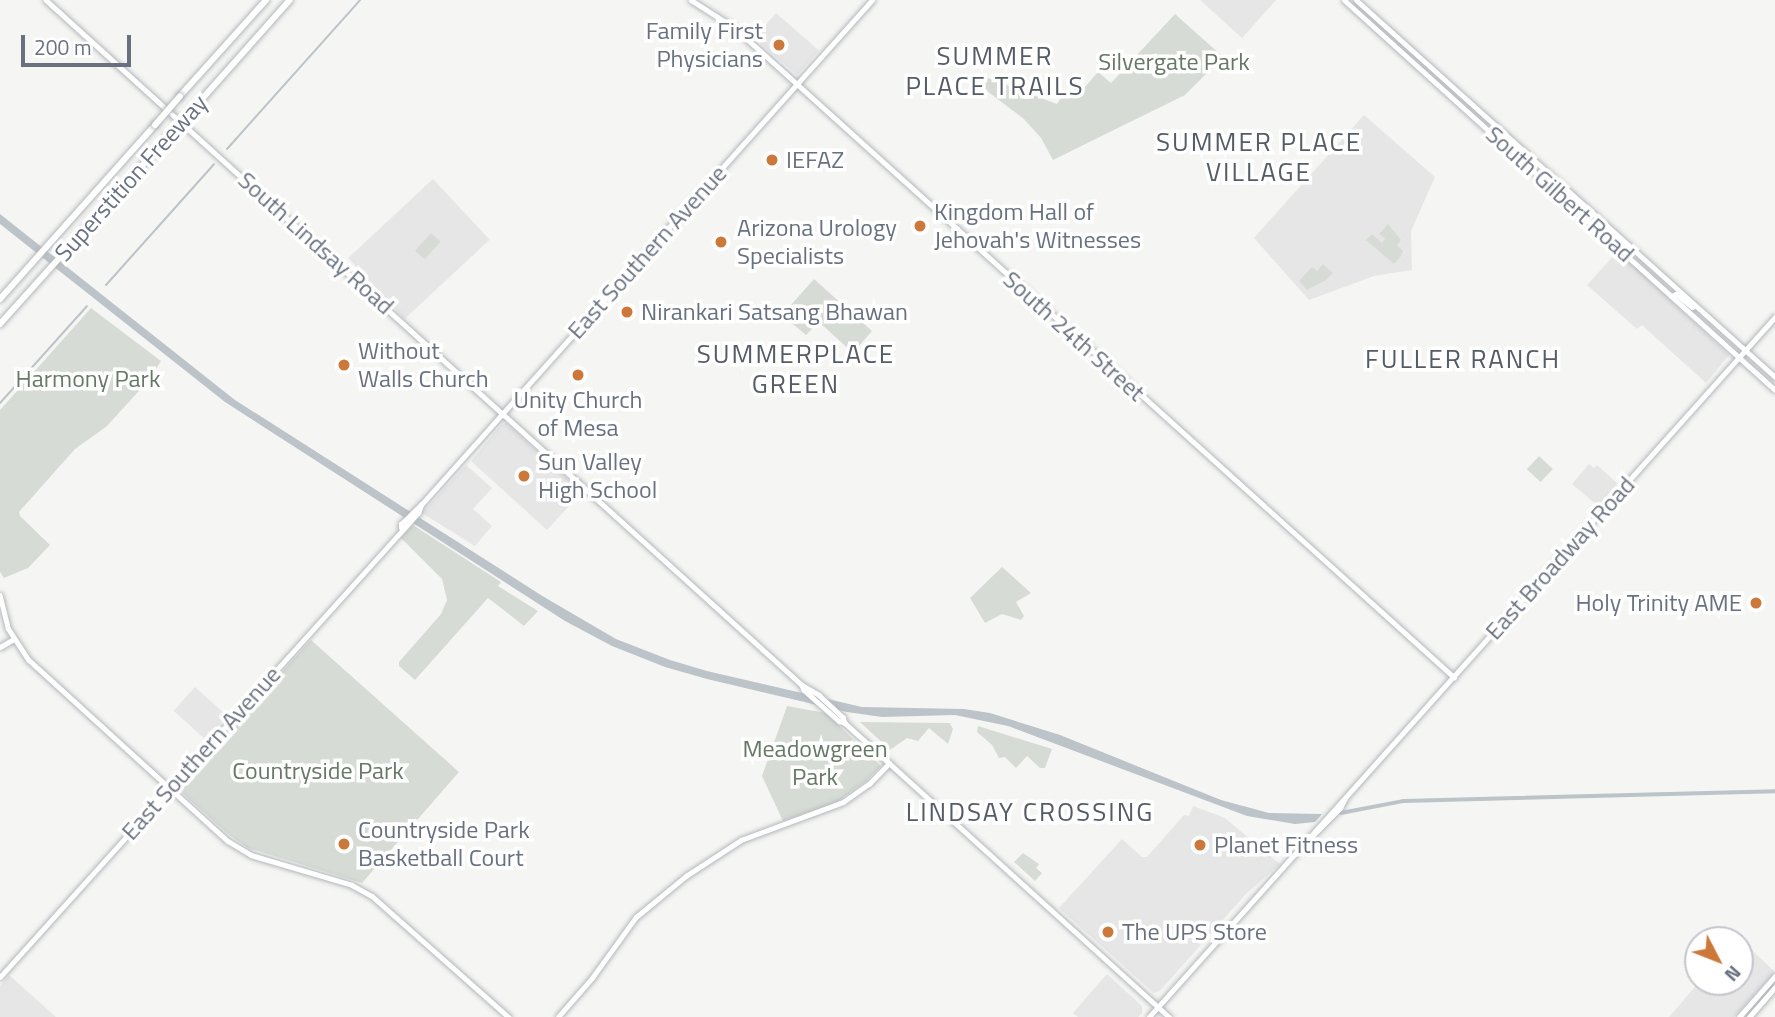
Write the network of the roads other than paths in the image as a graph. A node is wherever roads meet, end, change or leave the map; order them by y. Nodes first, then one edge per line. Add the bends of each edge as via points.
1 (47, 0) edge
2 (266, 0) edge
3 (290, 0) edge
4 (691, 0) edge
5 (872, 0) edge
6 (1343, 0) edge
7 (1356, 0) edge
8 (796, 85) junction
9 (1651, 277) junction
10 (1669, 282) junction
11 (1671, 296) junction
12 (0, 299) edge
13 (1698, 308) junction
14 (1775, 317) edge
15 (0, 324) edge
16 (1746, 351) junction
17 (1740, 358) junction
18 (1775, 377) edge
19 (1775, 390) edge
20 (503, 413) junction
21 (0, 596) edge
22 (14, 639) junction
23 (0, 647) edge
24 (1454, 677) junction
25 (802, 685) junction
26 (845, 723) junction
27 (889, 763) junction
28 (169, 788) junction
29 (1345, 798) junction
30 (1311, 836) junction
31 (1775, 976) edge
32 (0, 977) edge
33 (1775, 987) edge
34 (1158, 1007) junction
35 (509, 1017) edge
36 (558, 1017) edge
37 (1149, 1017) edge
38 (1169, 1017) edge
39 (1739, 1017) edge
40 (1749, 1017) edge

1 - 20 main road, South Lindsay Road
2 - 12 highway, Superstition Freeway, bridge
3 - 15 highway, Superstition Freeway, bridge
4 - 8 main road, South 24th Street via 735,28
5 - 8 main road, East Southern Avenue
6 - 9 main road, South Gilbert Road
7 - 10 main road, South Gilbert Road
8 - 20 main road, East Southern Avenue
8 - 24 main road, South 24th Street
9 - 10 main road
9 - 11 main road, South Gilbert Road
10 - 13 main road, South Gilbert Road
11 - 13 main road via 1676,294
11 - 17 main road, South Gilbert Road
13 - 16 main road, South Gilbert Road
14 - 16 main road, East Broadway Road
16 - 17 main road, East Broadway Road
16 - 18 main road, South Gilbert Road
17 - 19 main road, South Gilbert Road
17 - 24 main road, East Broadway Road
20 - 25 main road, South Lindsay Road
20 - 28 main road, East Southern Avenue
21 - 22 main road
22 - 23 main road
22 - 28 main road via 36,667
24 - 29 main road, East Broadway Road
25 - 26 main road, South Lindsay Road
25 - 26 main road, South Lindsay Road via 819,695
26 - 27 main road, South Lindsay Road
27 - 34 main road, South Lindsay Road
27 - 36 main road via 844,802 734,843 685,876 636,917
28 - 32 main road, East Southern Avenue
28 - 35 main road via 228,841 251,855 352,885 372,896
29 - 30 main road, East Broadway Road
29 - 30 main road, East Broadway Road
30 - 34 main road, East Broadway Road
31 - 39 main road
33 - 40 main road
34 - 37 main road, East Broadway Road
34 - 38 main road, South Lindsay Road

